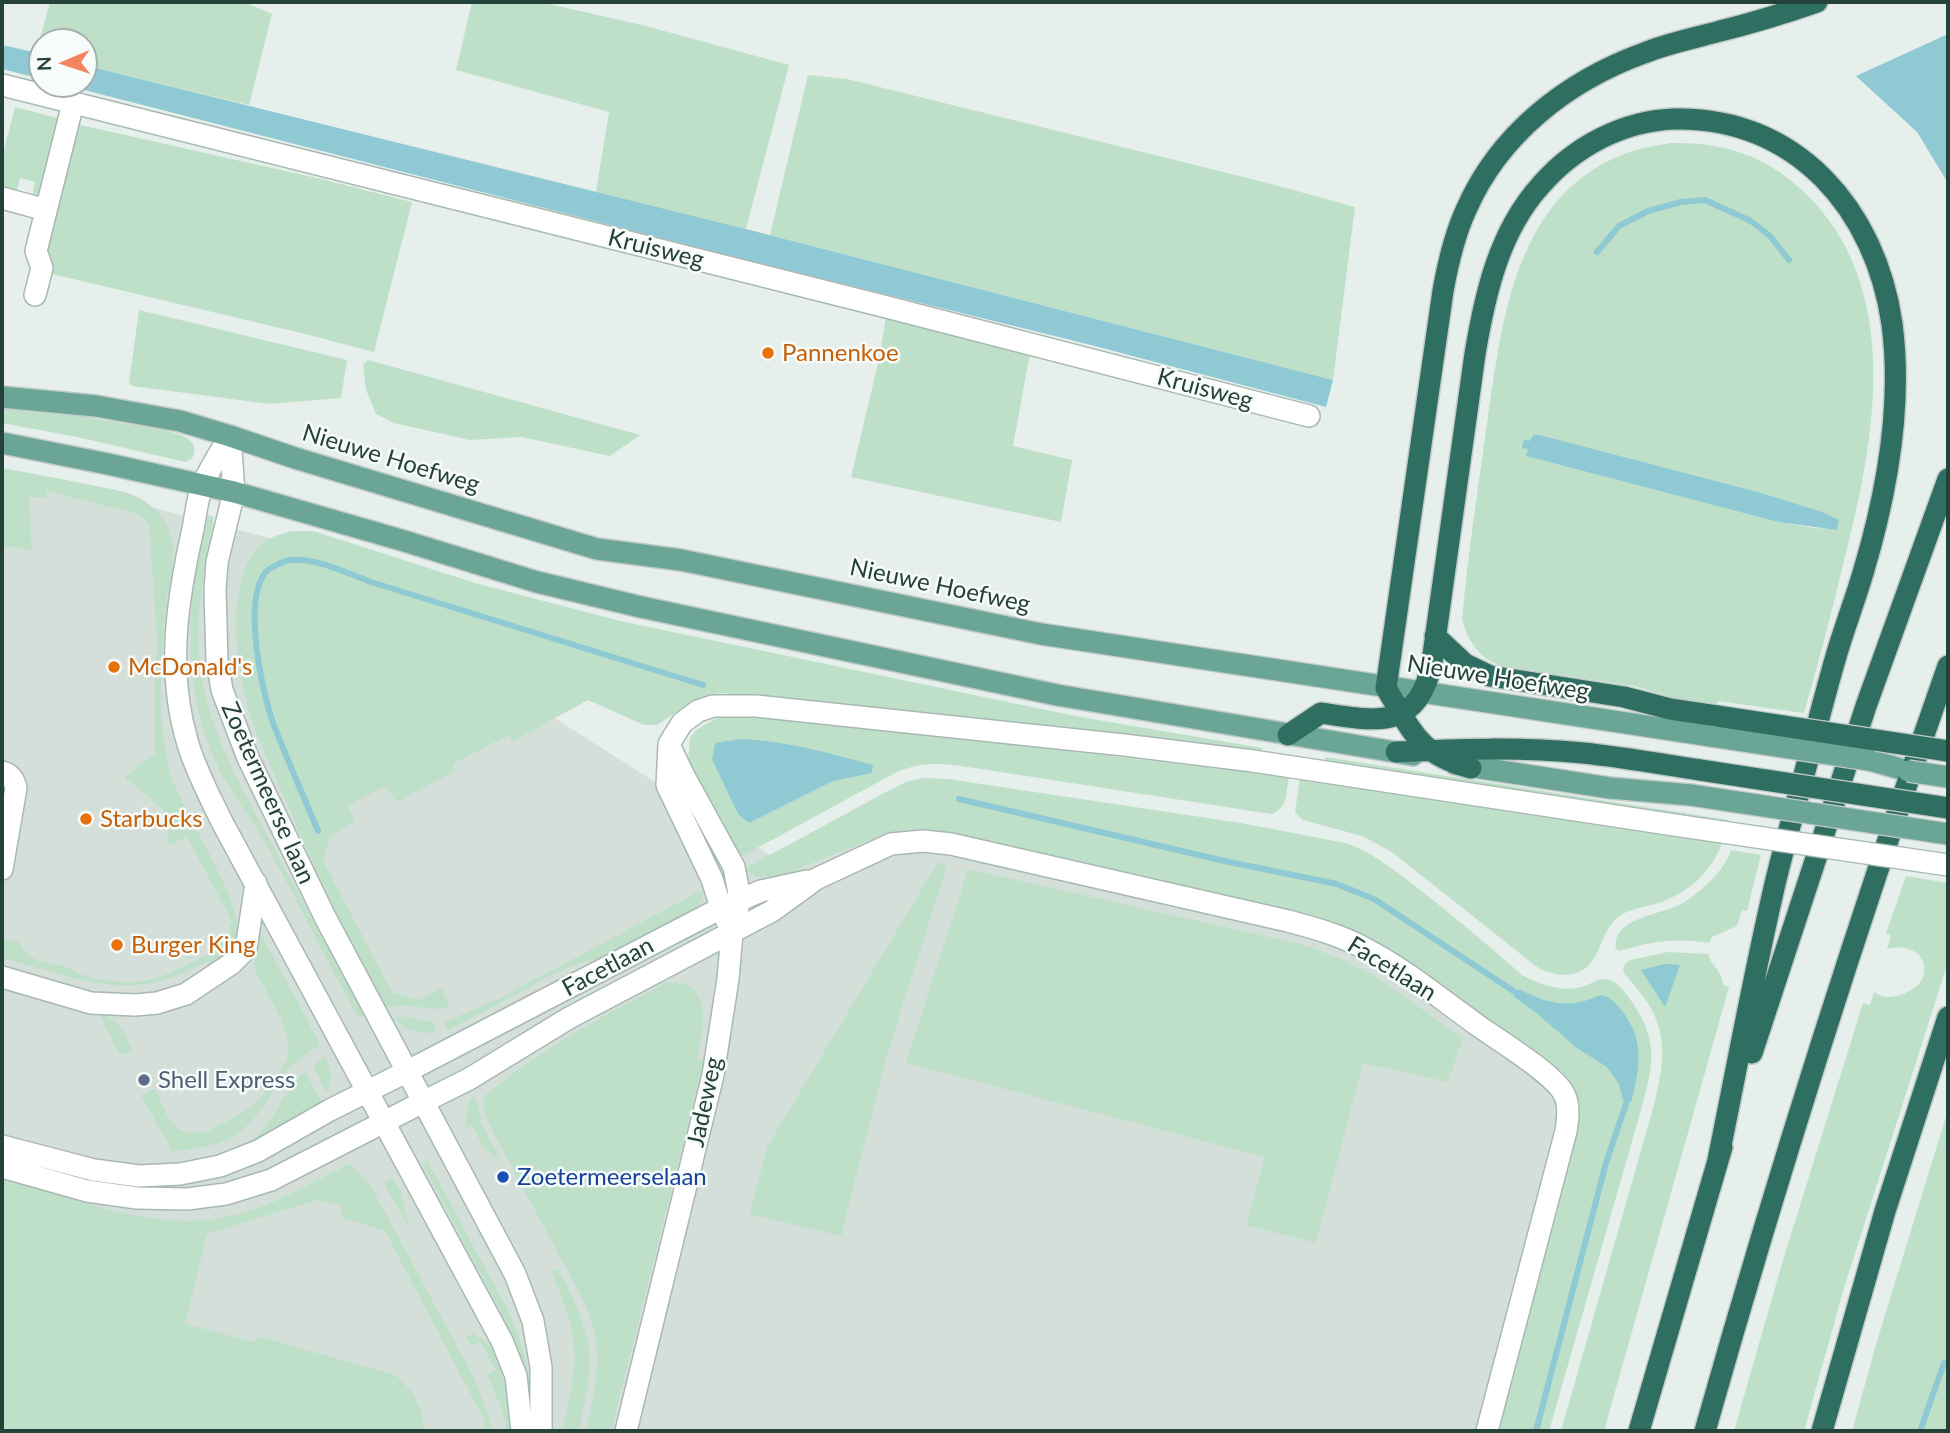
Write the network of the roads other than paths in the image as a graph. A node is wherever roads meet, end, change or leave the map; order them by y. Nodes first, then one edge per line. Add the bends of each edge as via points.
1 (1817, 2) edge
2 (2, 85) edge
3 (73, 103) junction
4 (2, 198) edge
5 (46, 209) junction
6 (35, 295) dead end
7 (2, 397) edge
8 (1309, 416) dead end
9 (230, 436) junction
10 (2, 443) edge
11 (1948, 479) edge
12 (202, 484) junction
13 (234, 492) junction
14 (1436, 636) junction
15 (1948, 666) edge
16 (1387, 688) junction
17 (1423, 693) junction
18 (1401, 713) junction
19 (1714, 726) junction
20 (1282, 734) junction
21 (1430, 750) junction
22 (1948, 751) edge
23 (1396, 752) junction
24 (1471, 768) junction
25 (2, 772) edge
26 (1948, 777) edge
27 (1948, 808) edge
28 (1948, 834) edge
29 (1948, 865) edge
30 (2, 869) edge
31 (816, 879) junction
32 (256, 883) junction
33 (731, 903) junction
34 (732, 933) junction
35 (2, 977) edge
36 (1948, 1017) edge
37 (407, 1072) junction
38 (366, 1091) junction
39 (423, 1102) junction
40 (384, 1122) junction
41 (2, 1146) edge
42 (1718, 1160) junction
43 (2, 1167) edge
44 (522, 1431) edge
45 (541, 1431) edge
46 (626, 1431) edge
47 (1488, 1431) edge
48 (1639, 1431) edge
49 (1705, 1431) edge
50 (1822, 1431) edge

1 - 16 highway via 1646,52 1595,74 1534,117 1484,176 1457,233 1443,291
2 - 3 street, Kruisweg
3 - 5 street
3 - 8 street, Kruisweg
4 - 5 street
5 - 6 street via 36,251 41,268
7 - 9 main road, Nieuwe Hoefweg via 96,406 180,421
9 - 12 street, Zoetermeerse laan
9 - 13 street, Zoetermeerse laan
9 - 16 main road, Nieuwe Hoefweg via 597,549 681,560 1041,634
10 - 12 main road
11 - 42 highway via 1866,706
12 - 13 main road
12 - 32 street, Zoetermeerse laan via 187,555 174,665 188,746
13 - 20 main road via 611,600 1057,695
13 - 37 street, Zoetermeerse laan via 215,590 216,660 222,690 248,758 319,905
14 - 17 highway
14 - 19 highway via 1465,664 1490,676 1624,697
14 - 42 highway via 1483,310 1504,242 1535,192 1592,142 1659,120 1729,124 1760,134 1813,167 1842,198 1878,267 1894,342 1895,411 1868,556 1834,662 1772,895
15 - 49 highway via 1802,1104
16 - 17 main road, Nieuwe Hoefweg
16 - 18 highway
17 - 18 highway
17 - 19 main road, Nieuwe Hoefweg
18 - 20 highway via 1369,719 1321,713
18 - 21 highway
19 - 22 highway, bridge
19 - 26 main road, Nieuwe Hoefweg, bridge
20 - 23 main road
21 - 23 highway
21 - 24 highway
21 - 27 highway, bridge via 1581,753
23 - 24 main road
24 - 28 main road, bridge
25 - 30 street via 15,780 16,788
29 - 33 street, Jadeweg, bridge via 1271,764 756,706 713,706 682,723 669,744 667,785 712,879
31 - 33 street, Facetlaan
31 - 34 street, Facetlaan
31 - 47 street, Facetlaan via 891,844 923,841 1288,921 1381,956 1552,1079 1565,1096 1566,1131
32 - 35 street via 246,949 186,994 157,1003 91,1003
32 - 38 street, Zoetermeerse laan
33 - 34 street, Jadeweg
33 - 37 street, Facetlaan
34 - 39 street, Facetlaan via 569,1018
34 - 46 street, Jadeweg via 713,1074
36 - 50 highway via 1885,1211
37 - 38 street, Facetlaan
37 - 39 street, Zoetermeerse laan
38 - 40 street, Zoetermeerse laan
38 - 41 street, Facetlaan via 258,1151 220,1166 180,1174 139,1176 94,1170
39 - 40 street, Facetlaan
39 - 45 street, Zoetermeerse laan via 515,1274 533,1321 541,1367
40 - 43 street, Facetlaan via 271,1180 226,1194 187,1199 86,1191
40 - 44 street, Zoetermeerse laan via 502,1341 516,1376
42 - 48 highway

